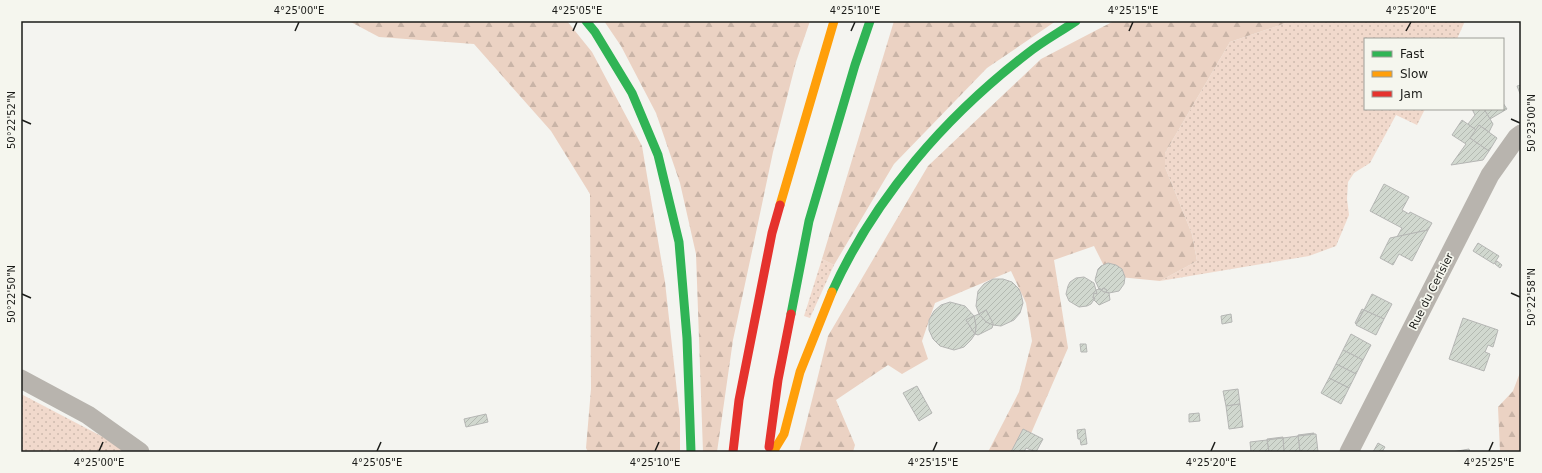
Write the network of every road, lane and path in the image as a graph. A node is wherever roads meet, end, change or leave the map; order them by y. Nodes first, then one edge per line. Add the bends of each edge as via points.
1 (586, 21) edge
2 (834, 21) edge
3 (870, 21) edge
4 (1076, 21) edge
5 (1521, 134) edge
6 (21, 379) edge
7 (140, 452) edge
8 (691, 452) edge
9 (733, 452) edge
10 (769, 452) edge
11 (774, 452) edge
12 (1349, 452) edge

1 - 8 highway via 632,93 658,155 678,242 687,338
2 - 9 highway via 772,233 739,400
3 - 10 highway via 809,221 778,380
4 - 11 highway via 1029,52 981,92 940,132 879,206 852,250 826,303 800,373 784,435
5 - 12 street, Rue du Cerisier via 1490,175
6 - 7 street via 88,414

